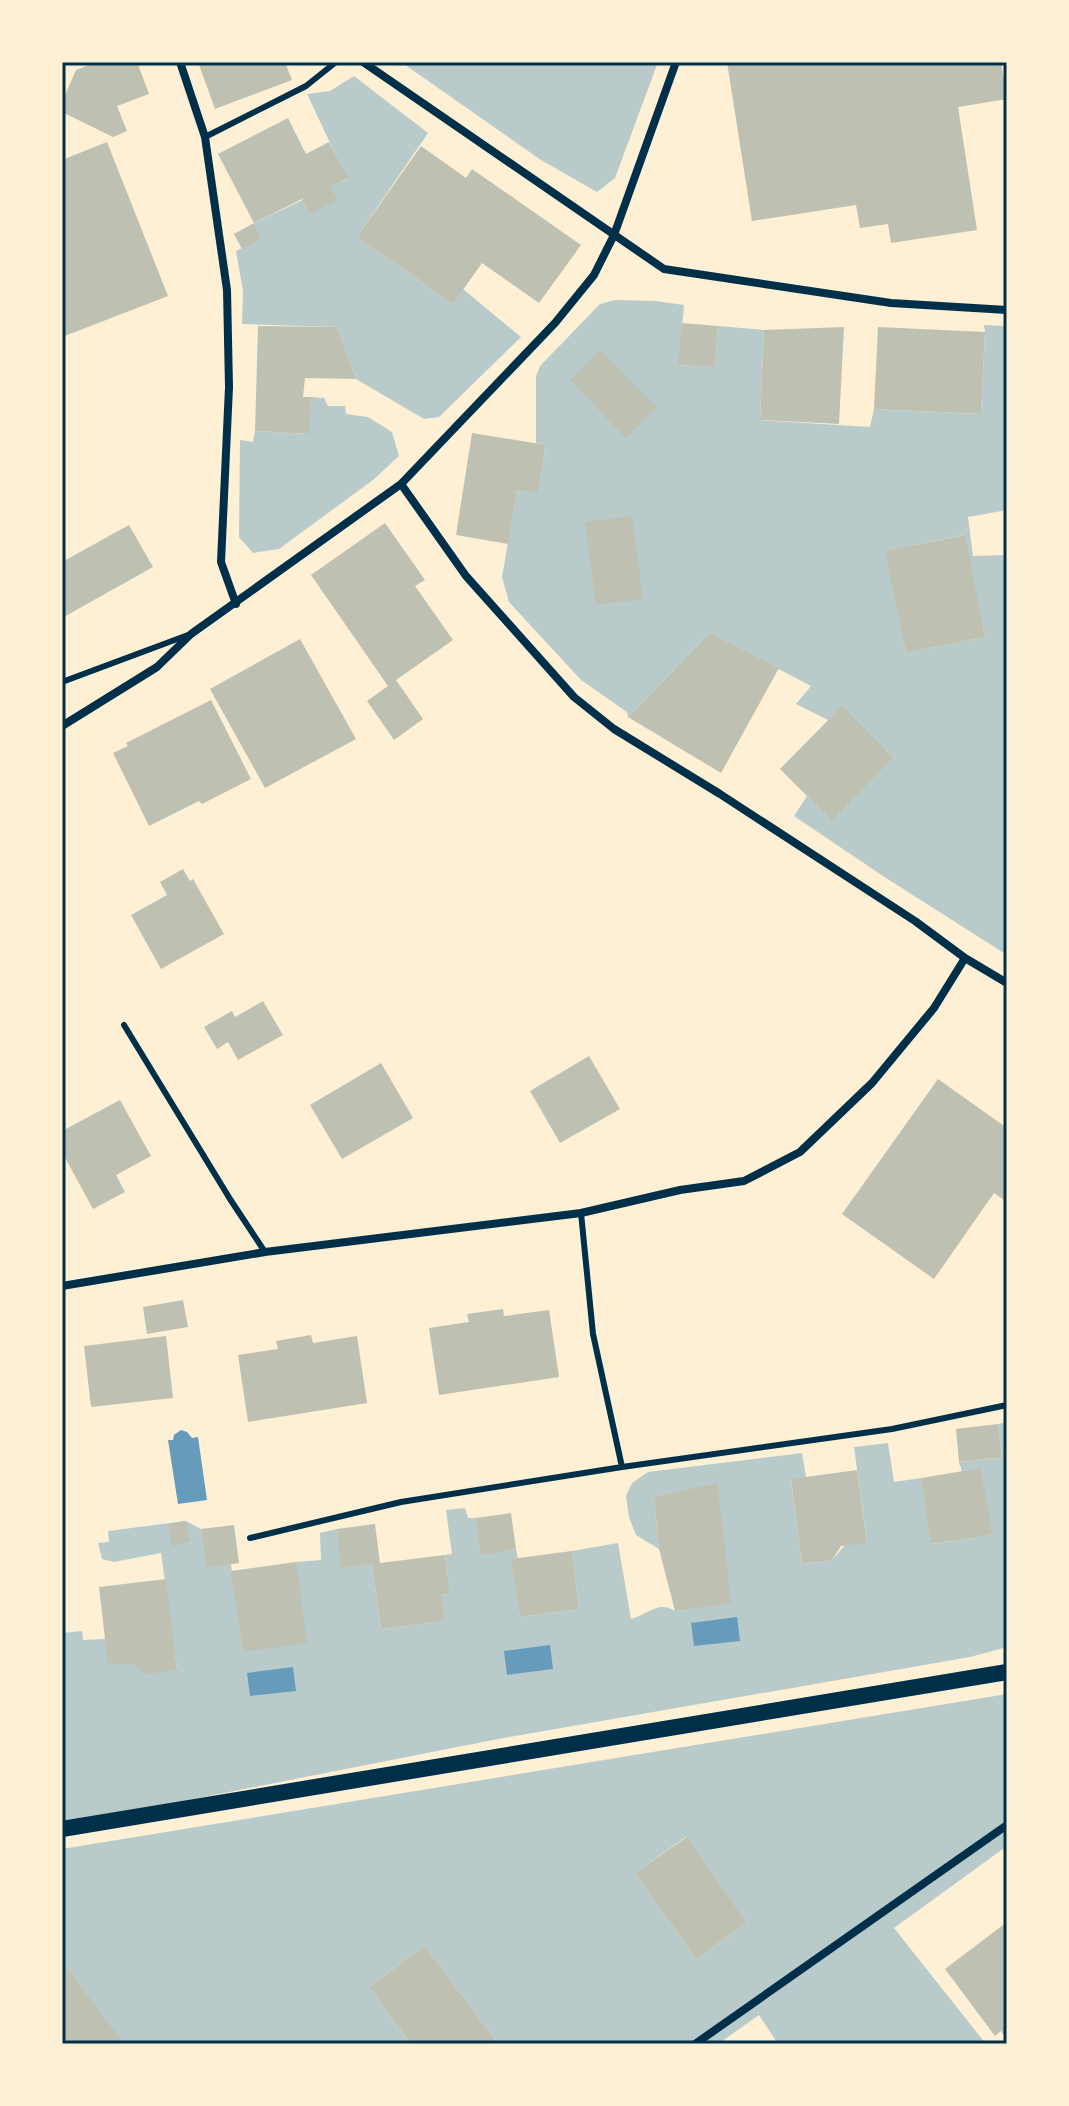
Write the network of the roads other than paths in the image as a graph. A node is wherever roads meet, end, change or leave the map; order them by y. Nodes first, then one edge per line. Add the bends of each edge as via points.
1 (180, 62) edge
2 (336, 62) edge
3 (363, 62) edge
4 (676, 62) edge
5 (205, 137) junction
6 (614, 235) junction
7 (1007, 310) edge
8 (401, 484) junction
9 (236, 604) junction
10 (191, 634) junction
11 (62, 682) edge
12 (62, 726) edge
13 (965, 958) junction
14 (1007, 983) edge
15 (124, 1025) dead end
16 (581, 1213) junction
17 (265, 1252) junction
18 (62, 1286) edge
19 (1007, 1405) edge
20 (622, 1467) junction
21 (250, 1538) dead end
22 (1007, 1672) edge
23 (1007, 1825) edge
24 (62, 1829) edge
25 (695, 2044) edge

1 - 5 street
2 - 5 lane via 306,86
3 - 6 street
4 - 6 street
5 - 9 street via 227,290 229,387 221,562
6 - 7 street via 664,269 891,303
6 - 8 street via 594,275 555,323
8 - 9 street
8 - 13 street via 466,576 574,697 614,729
9 - 10 street
10 - 11 lane
10 - 12 street via 157,667
13 - 14 street
13 - 16 street via 934,1008 872,1083 800,1152 744,1181
15 - 17 lane
16 - 17 street
16 - 20 lane via 593,1334
17 - 18 street
19 - 20 lane via 892,1429
20 - 21 lane via 401,1502
22 - 24 main road
23 - 25 street

